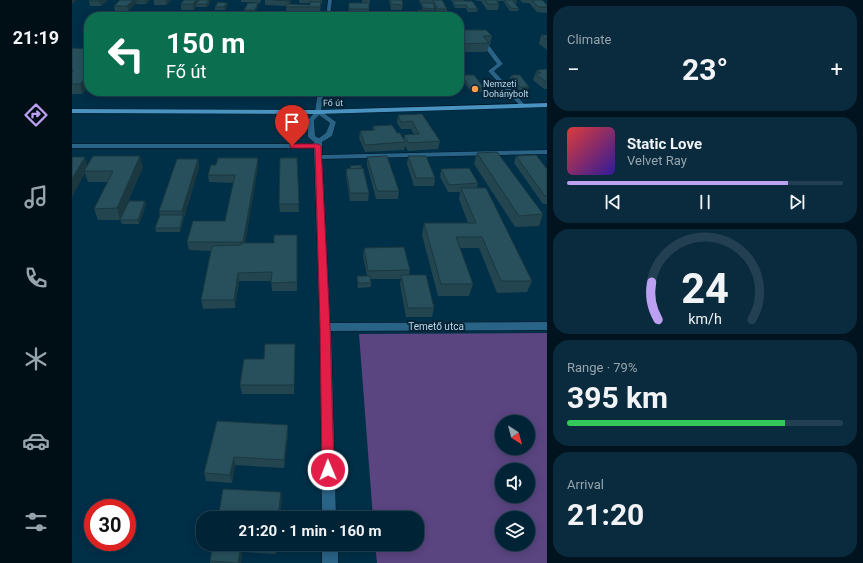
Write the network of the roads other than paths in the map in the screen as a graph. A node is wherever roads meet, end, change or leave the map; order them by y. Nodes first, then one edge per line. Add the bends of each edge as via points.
1 (330, 0) edge
2 (329, 12) edge
3 (486, 45) edge
4 (320, 96) edge
5 (547, 105) edge
6 (523, 106) junction
7 (72, 111) edge
8 (318, 112) junction
9 (72, 146) edge
10 (318, 148) junction
11 (547, 152) edge
12 (547, 326) edge
13 (325, 327) junction
14 (329, 511) edge
15 (330, 551) edge
16 (330, 563) edge

1 - 2 street
3 - 6 street via 500,64 491,70
4 - 8 street
5 - 6 main road, Fő út
6 - 8 main road, Fő út
7 - 8 main road, Fő út
8 - 10 street via 311,120 312,137
8 - 10 street via 333,122 332,134
9 - 10 street
10 - 11 street
10 - 13 street
12 - 13 street, Temető utca
13 - 14 street
15 - 16 street

